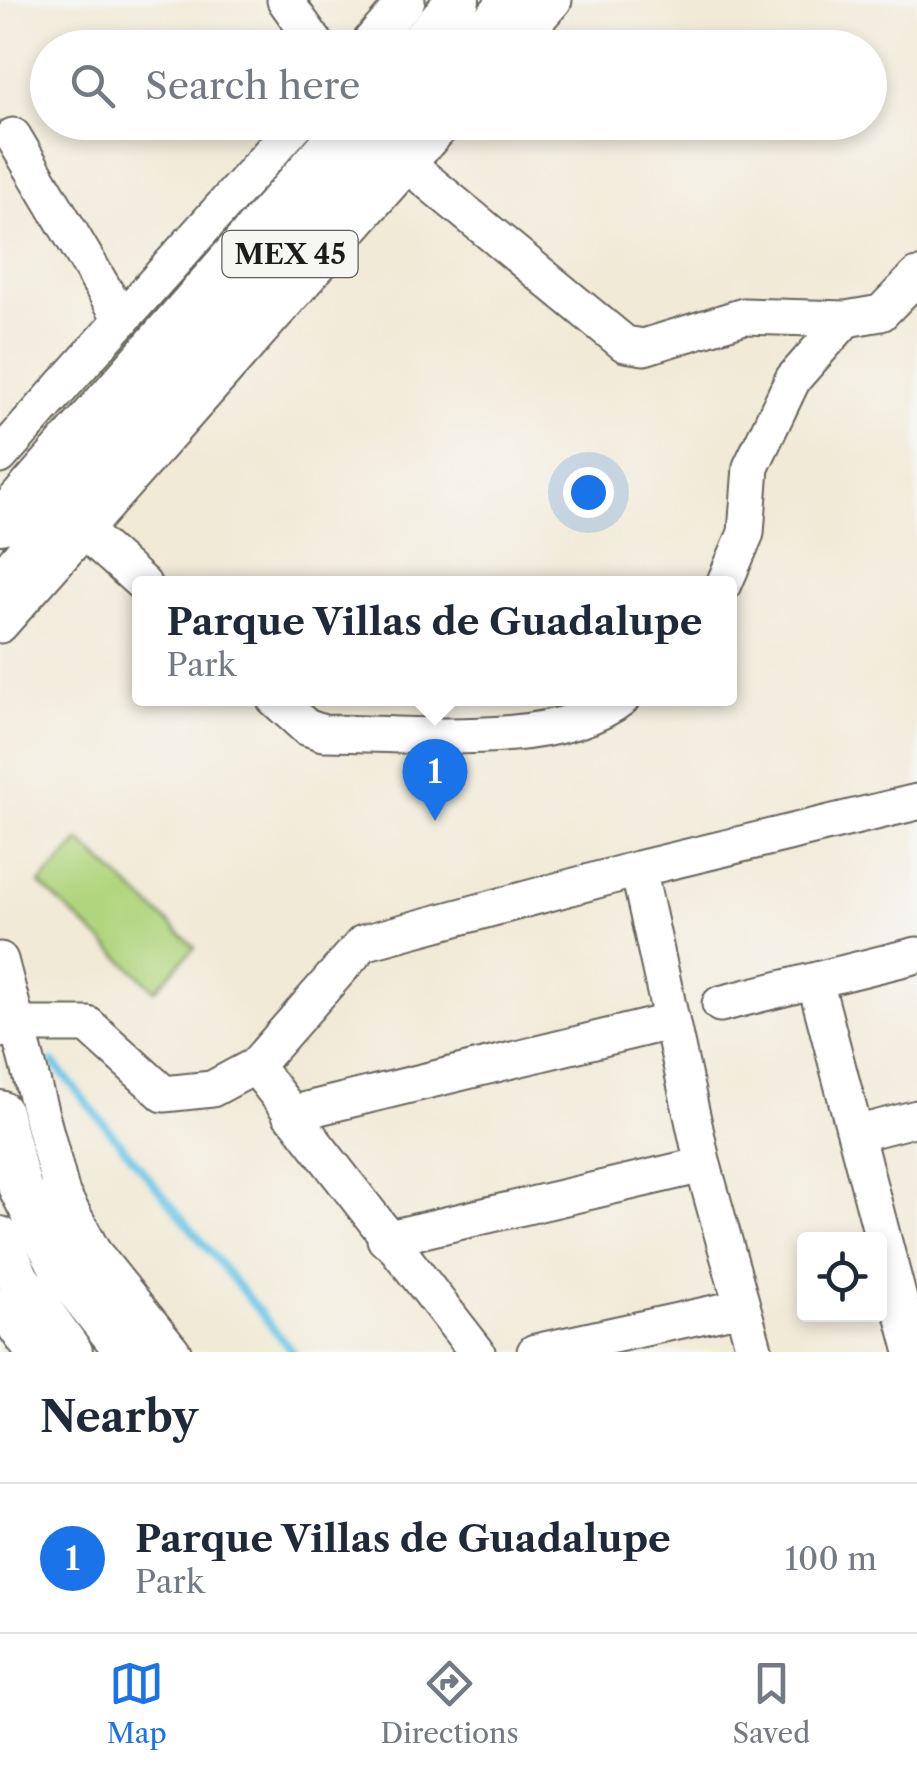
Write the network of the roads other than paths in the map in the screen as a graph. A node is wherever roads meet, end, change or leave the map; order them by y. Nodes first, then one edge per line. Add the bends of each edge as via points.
1 (285, 0) edge
2 (407, 0) edge
3 (458, 0) edge
4 (512, 0) edge
5 (554, 0) edge
6 (306, 30) edge
7 (381, 30) edge
8 (432, 30) edge
9 (486, 30) edge
10 (528, 30) edge
11 (13, 136) dead end
12 (282, 140) edge
13 (337, 140) edge
14 (387, 140) edge
15 (430, 140) edge
16 (408, 165) junction
17 (917, 276) edge
18 (846, 319) junction
19 (122, 320) junction
20 (158, 374) junction
21 (0, 456) edge
22 (0, 524) edge
23 (84, 531) junction
24 (135, 576) edge
25 (727, 576) edge
26 (0, 584) edge
27 (0, 625) edge
28 (283, 706) edge
29 (612, 706) edge
30 (917, 802) edge
31 (638, 869) junction
32 (917, 955) edge
33 (0, 960) edge
34 (815, 980) junction
35 (720, 1004) dead end
36 (669, 1022) junction
37 (8, 1027) edge
38 (254, 1066) junction
39 (0, 1112) edge
40 (290, 1114) junction
41 (917, 1118) edge
42 (856, 1134) junction
43 (704, 1165) junction
44 (0, 1238) edge
45 (386, 1239) junction
46 (0, 1304) edge
47 (742, 1307) junction
48 (33, 1352) edge
49 (71, 1352) edge
50 (127, 1352) edge
51 (173, 1352) edge
52 (478, 1352) edge
53 (535, 1352) edge
54 (755, 1352) edge
55 (913, 1352) edge

1 - 6 street
2 - 7 street
3 - 8 main road
4 - 9 main road
5 - 10 street
11 - 19 street
12 - 19 street
13 - 20 main road, MEX 45
14 - 20 main road, MEX 45
15 - 16 street
16 - 18 street via 624,344 644,347 744,316
16 - 23 street
17 - 18 street via 881,314
18 - 25 street via 792,379 752,467 746,533
19 - 21 street
20 - 22 main road, MEX 45
20 - 26 main road, MEX 45
23 - 24 street
23 - 27 street
28 - 29 street via 323,733 540,732 600,716
30 - 31 street
31 - 36 street
31 - 38 street via 364,943
32 - 34 street
33 - 37 street
34 - 35 street
34 - 42 street
36 - 40 street
36 - 43 street
37 - 38 street via 88,1025 164,1094 212,1090
37 - 51 street via 62,1194 93,1252
38 - 40 street
39 - 50 main road via 20,1188 62,1270
40 - 45 street
41 - 42 street
42 - 55 street
43 - 45 street
43 - 47 street
44 - 49 main road via 18,1279
45 - 52 street
46 - 48 street
47 - 53 street
47 - 54 street

